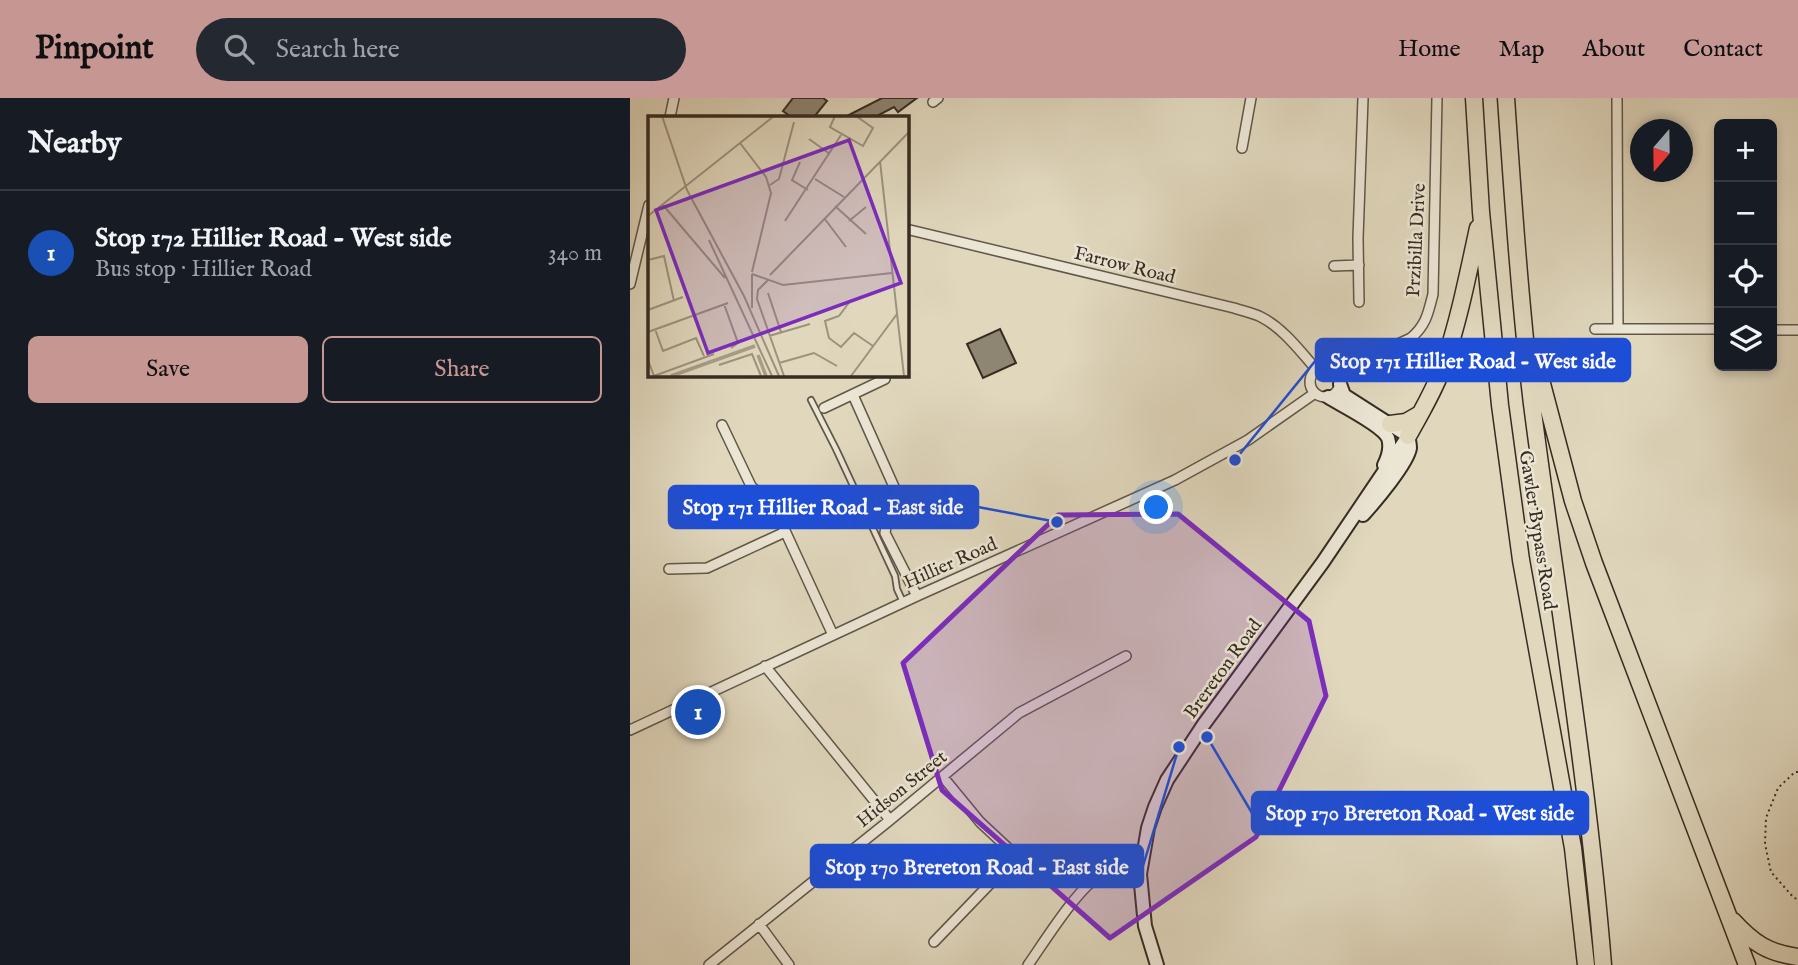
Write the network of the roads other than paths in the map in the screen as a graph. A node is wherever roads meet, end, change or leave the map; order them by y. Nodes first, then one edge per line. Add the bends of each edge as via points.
1 (674, 98) edge
2 (1251, 98) edge
3 (1363, 98) edge
4 (1437, 98) edge
5 (1474, 98) edge
6 (1506, 98) edge
7 (1617, 98) edge
8 (670, 116) edge
9 (1242, 148) dead end
10 (648, 209) edge
11 (1481, 212) junction
12 (908, 229) edge
13 (1359, 265) junction
14 (1334, 266) dead end
15 (630, 284) edge
16 (1359, 302) dead end
17 (1522, 307) junction
18 (1595, 329) dead end
19 (1618, 329) junction
20 (1714, 329) edge
21 (1777, 330) edge
22 (1798, 330) edge
23 (1316, 369) junction
24 (1338, 378) junction
25 (885, 379) dead end
26 (1315, 393) junction
27 (853, 395) junction
28 (1328, 397) junction
29 (811, 400) dead end
30 (824, 408) dead end
31 (1421, 413) junction
32 (1390, 424) junction
33 (722, 425) dead end
34 (1408, 436) junction
35 (1376, 485) junction
36 (785, 532) junction
37 (1323, 562) junction
38 (669, 569) dead end
39 (917, 596) junction
40 (903, 603) junction
41 (833, 635) junction
42 (1126, 656) dead end
43 (765, 666) junction
44 (630, 730) edge
45 (943, 776) junction
46 (890, 820) junction
47 (1140, 874) junction
48 (1729, 917) junction
49 (759, 924) junction
50 (934, 943) dead end
51 (1798, 957) edge
52 (709, 965) edge
53 (789, 965) edge
54 (1028, 965) edge
55 (1157, 965) edge
56 (1586, 965) edge
57 (1603, 965) edge
58 (1747, 965) edge

1 - 8 street
2 - 9 street
3 - 13 street
4 - 24 street, Przibilla Drive via 1433,294 1425,322 1410,338
5 - 11 highway, Gawler Bypass Road
6 - 17 highway, Gawler Bypass Road
7 - 19 street
10 - 15 street
11 - 31 highway via 1460,314
11 - 56 highway, Gawler Bypass Road via 1511,489 1565,799
12 - 23 street, Farrow Road via 1261,317
13 - 14 street
13 - 16 street
17 - 48 highway via 1594,563
17 - 57 highway, Gawler Bypass Road
18 - 19 street
19 - 20 street
21 - 22 street
23 - 24 street via 1329,367
23 - 26 street via 1309,381
24 - 28 street via 1336,392
24 - 32 street via 1345,395
25 - 27 street
26 - 28 street
26 - 39 street, Hillier Road via 1248,440 1175,480
27 - 30 street
27 - 39 street via 899,498 899,508 887,520 885,533
28 - 35 street, Brereton Road via 1386,434 1389,452
29 - 40 lane via 895,576
31 - 32 highway
31 - 34 highway
32 - 34 street
33 - 36 street via 751,486 775,509
34 - 35 street, Brereton Road
34 - 37 street, Brereton Road via 1410,450 1399,467
35 - 37 street, Brereton Road
36 - 38 street via 706,568
36 - 41 street
37 - 47 street, Brereton Road via 1167,780 1155,807
39 - 40 street, Hillier Road
40 - 41 street, Hillier Road
41 - 43 street, Hillier Road
42 - 45 street, Hidson Street via 1019,713
43 - 44 street, Hillier Road
43 - 46 street
45 - 46 street, Hidson Street
45 - 50 street via 1012,857
46 - 49 street, Hidson Street
47 - 54 street via 1124,870 1103,873 1082,891
47 - 55 street, Brereton Road via 1145,926
48 - 51 highway via 1763,948
48 - 58 highway
49 - 52 street, Hidson Street
49 - 53 street

